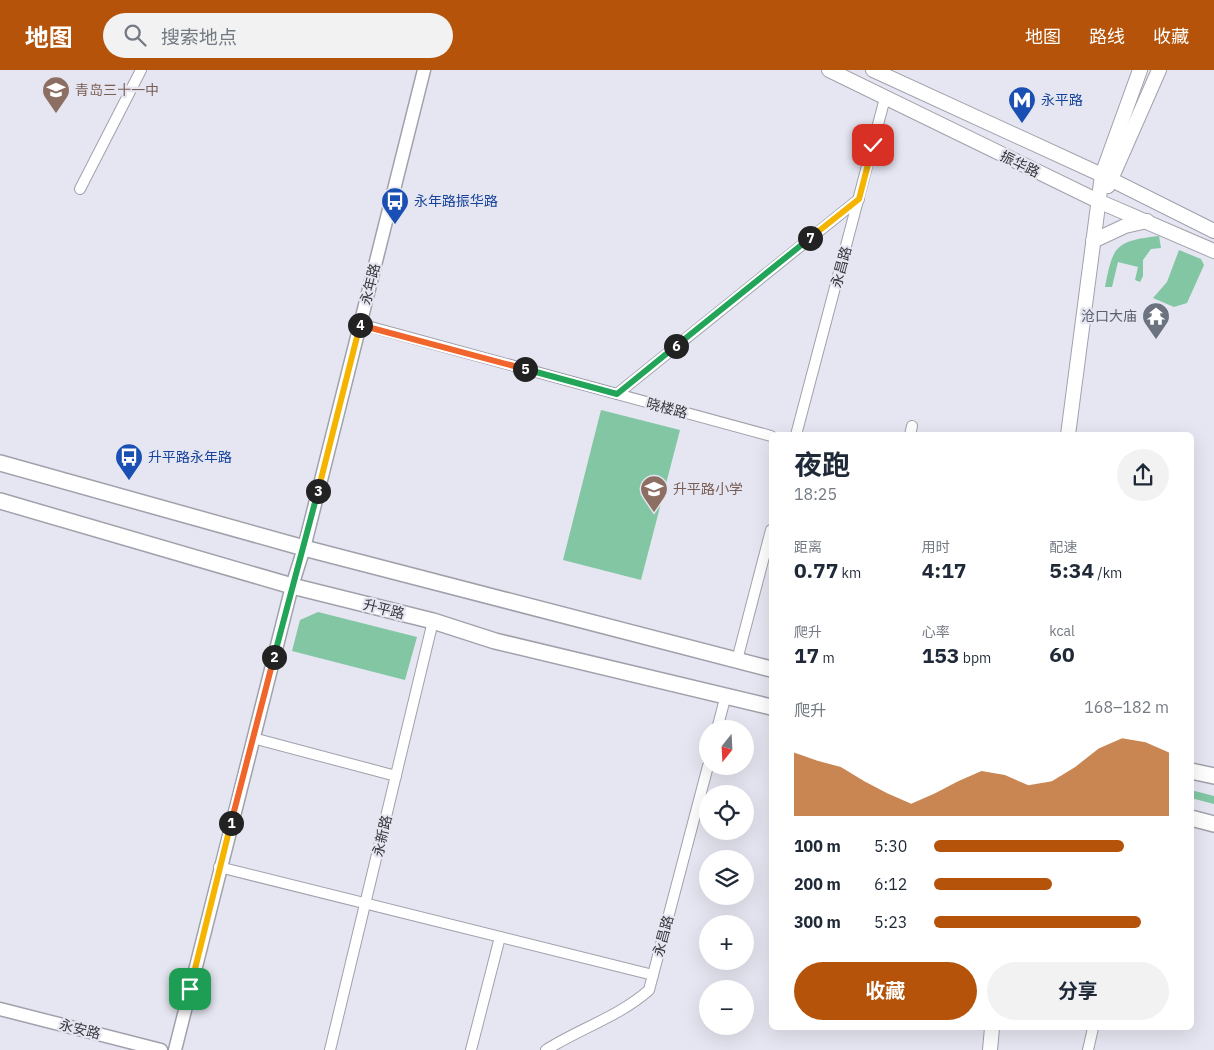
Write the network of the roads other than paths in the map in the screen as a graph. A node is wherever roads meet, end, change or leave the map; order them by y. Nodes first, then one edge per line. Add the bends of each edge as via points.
1 (141, 70) edge
2 (424, 70) edge
3 (829, 70) edge
4 (873, 70) edge
5 (1140, 70) edge
6 (1159, 70) edge
7 (885, 98) junction
8 (1108, 177) junction
9 (80, 189) dead end
10 (859, 199) junction
11 (1098, 202) junction
12 (1147, 221) junction
13 (1214, 232) edge
14 (1093, 241) junction
15 (1214, 252) edge
16 (360, 324) junction
17 (617, 394) junction
18 (797, 432) edge
19 (1068, 432) edge
20 (769, 435) edge
21 (0, 463) edge
22 (0, 501) edge
23 (769, 538) edge
24 (304, 548) junction
25 (292, 586) junction
26 (433, 621) junction
27 (737, 660) junction
28 (769, 668) edge
29 (726, 695) junction
30 (769, 706) edge
31 (719, 720) edge
32 (253, 738) junction
33 (1194, 772) edge
34 (706, 775) edge
35 (396, 776) junction
36 (1214, 776) edge
37 (1194, 819) edge
38 (1214, 824) edge
39 (219, 867) junction
40 (366, 904) junction
41 (500, 937) junction
42 (653, 975) junction
43 (0, 1009) edge
44 (992, 1030) edge
45 (1092, 1030) edge
46 (161, 1050) edge
47 (175, 1050) edge
48 (330, 1050) edge
49 (471, 1050) edge
50 (546, 1050) edge
51 (990, 1050) edge
52 (1088, 1050) edge

1 - 9 street
2 - 16 street, 永年路
3 - 7 main road, 振华路
4 - 8 main road, 振华路
5 - 8 main road
6 - 8 main road
7 - 10 street, 永昌路
7 - 11 main road, 振华路
8 - 11 main road
8 - 13 main road, 振华路
10 - 17 street
10 - 18 street, 永昌路
11 - 12 main road, 振华路
11 - 14 main road
12 - 14 main road via 1125,226
12 - 15 main road, 振华路
14 - 19 main road
16 - 17 street, 晓楼路
16 - 24 street, 永年路
17 - 20 street, 晓楼路
21 - 24 main road
22 - 25 main road, 升平路
23 - 27 street
24 - 25 street, 永年路
24 - 27 main road
25 - 26 main road, 升平路
25 - 32 street, 永年路
26 - 29 main road, 升平路 via 495,641
26 - 35 street, 永新路
27 - 28 main road
29 - 30 main road, 升平路
29 - 31 street
32 - 35 street
32 - 39 street, 永年路
33 - 36 main road
34 - 42 street, 永昌路
35 - 40 street, 永新路
37 - 38 main road
39 - 40 street
39 - 47 street, 永年路
40 - 41 street
40 - 48 street, 永新路
41 - 42 street
41 - 49 street
42 - 50 street, 永昌路 via 650,990 636,1002 565,1037
43 - 46 street, 永安路
44 - 51 main road
45 - 52 street

